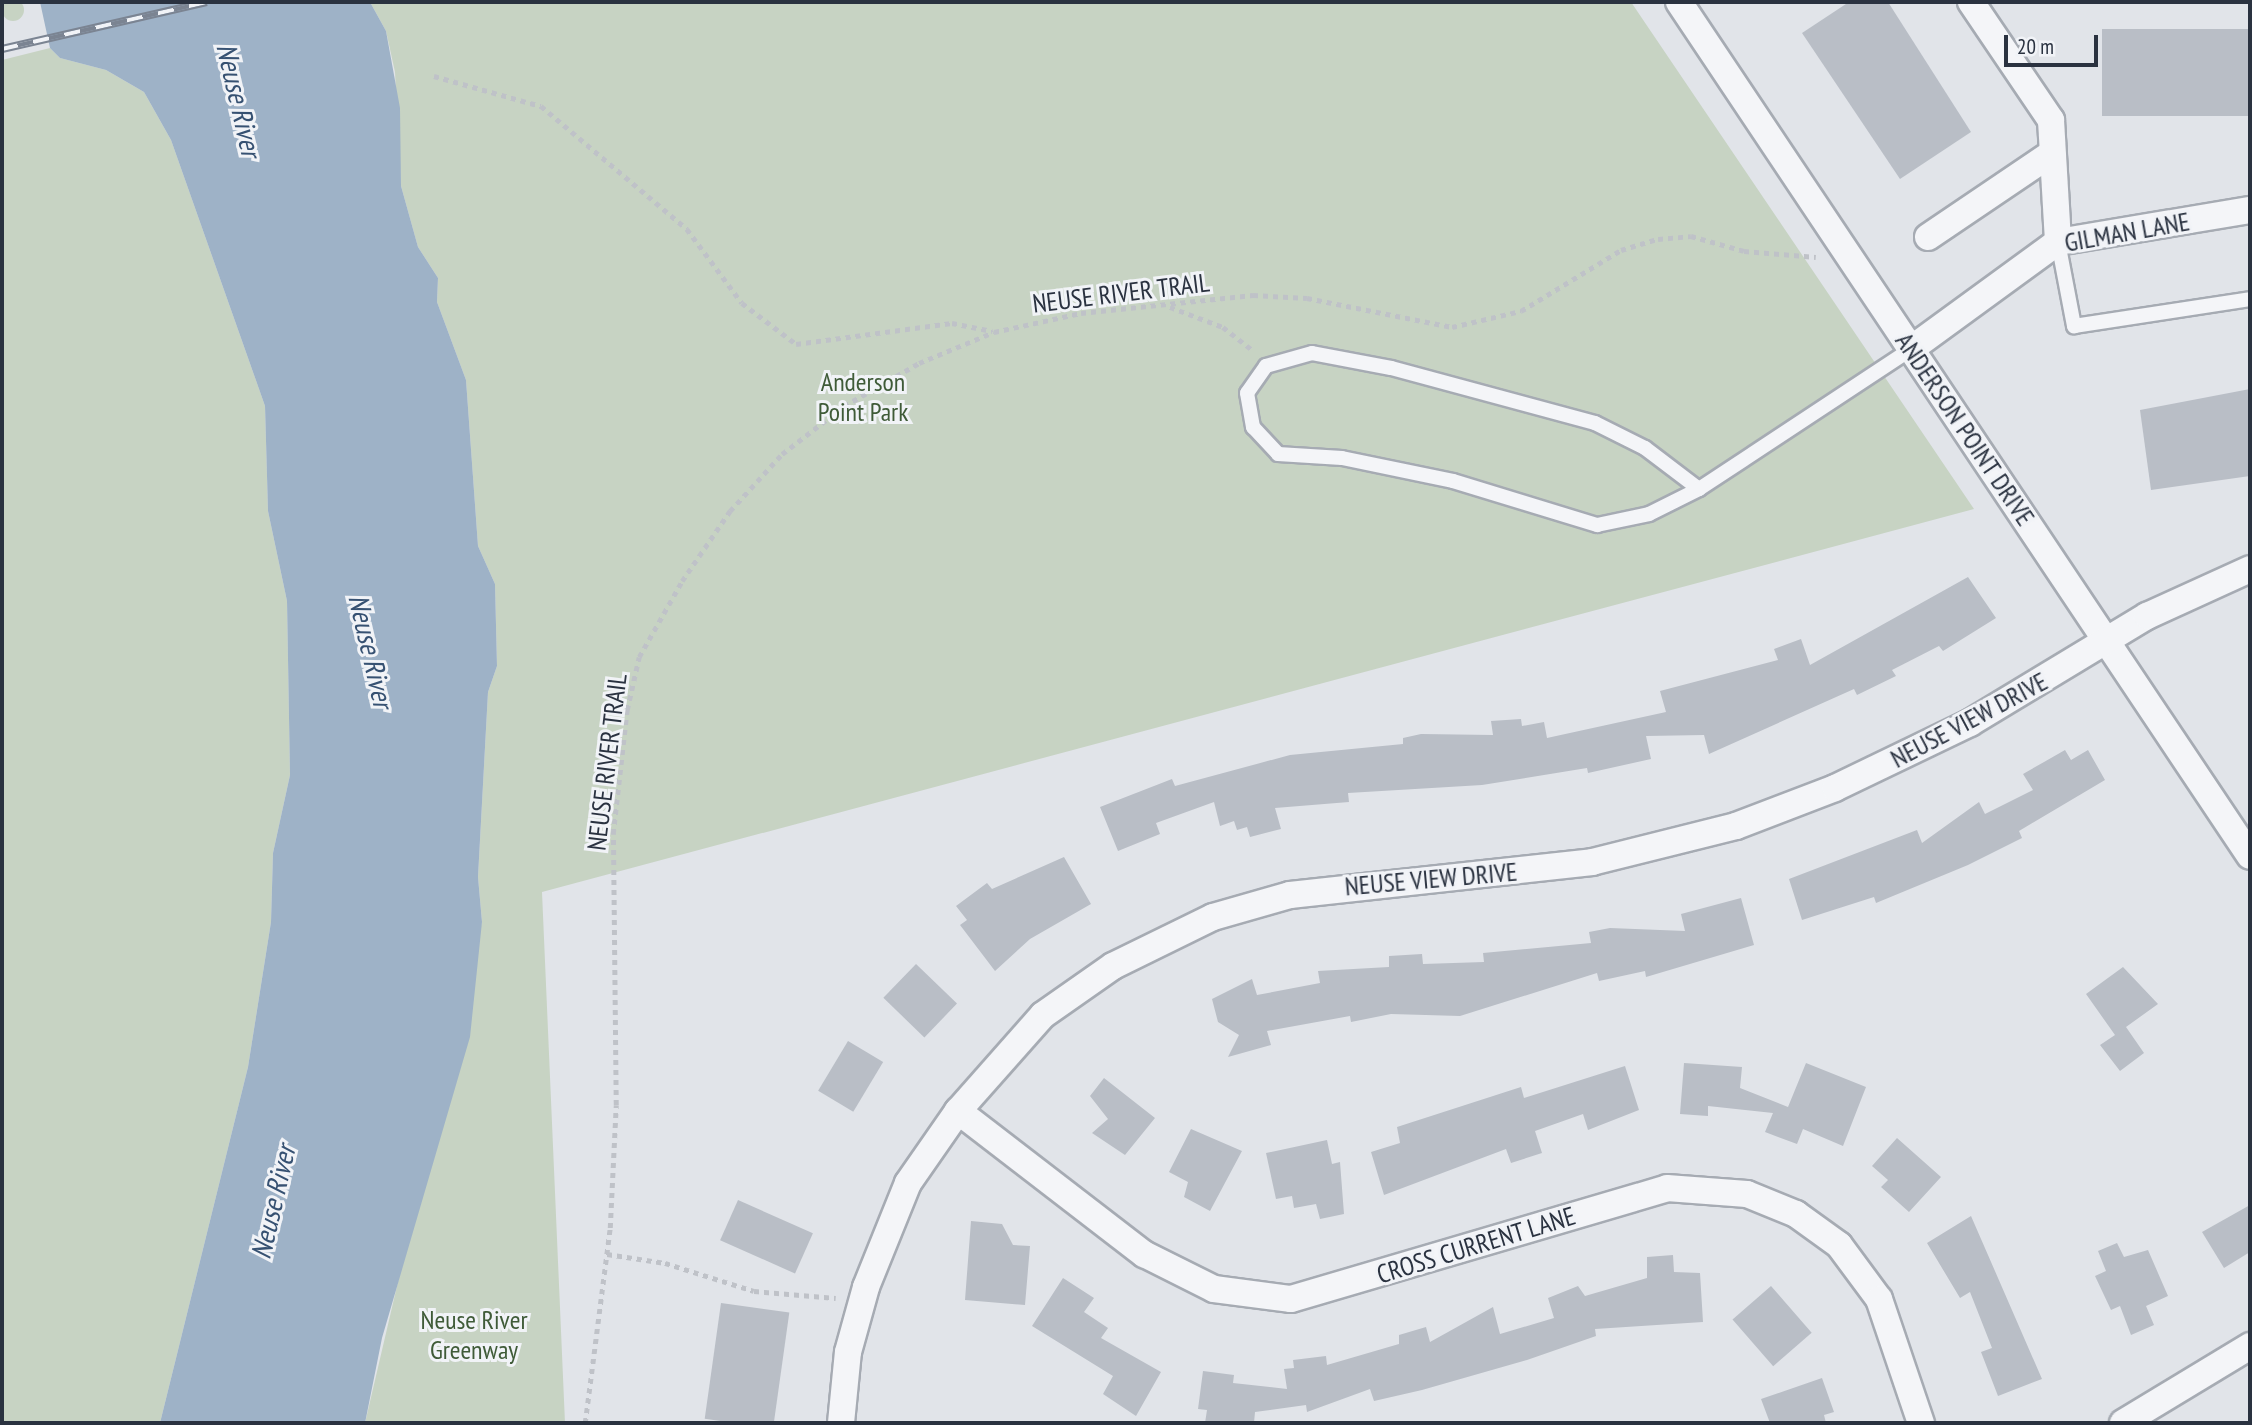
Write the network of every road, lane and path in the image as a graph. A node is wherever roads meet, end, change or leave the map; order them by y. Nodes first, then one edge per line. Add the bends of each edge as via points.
1 (1679, 2) edge
2 (1971, 2) edge
3 (434, 76) dead end
4 (2052, 153) junction
5 (2250, 210) edge
6 (1928, 237) dead end
7 (2058, 242) junction
8 (1820, 257) dead end
9 (2250, 299) edge
10 (1170, 307) junction
11 (994, 332) junction
12 (1911, 349) junction
13 (1266, 366) junction
14 (1699, 489) junction
15 (2250, 569) edge
16 (2106, 642) junction
17 (2250, 856) edge
18 (958, 1111) junction
19 (607, 1254) junction
20 (838, 1298) dead end
21 (2250, 1346) edge
22 (585, 1423) edge
23 (841, 1423) edge
24 (1921, 1423) edge
25 (2123, 1423) edge

1 - 12 street, ANDERSON POINT DRIVE
2 - 4 street via 2051,120
3 - 11 path via 541,106 687,229 742,303 796,344 952,323
4 - 6 street
4 - 7 street
5 - 7 street, GILMAN LANE
7 - 9 lane via 2074,326
7 - 12 street, GILMAN LANE
8 - 10 path, NEUSE RIVER TRAIL via 1744,251 1690,236 1658,239 1621,250 1521,311 1452,327 1307,298 1253,295
10 - 11 path, NEUSE RIVER TRAIL via 1081,313
10 - 13 path via 1223,327
11 - 19 path, NEUSE RIVER TRAIL via 908,369 782,454 730,511 639,657 613,834 616,1105
12 - 14 lane
12 - 16 street, ANDERSON POINT DRIVE
13 - 14 lane via 1312,353 1514,397 1595,423 1645,448
13 - 14 lane via 1247,393 1253,427 1278,454 1342,458 1453,481 1597,525 1649,514
15 - 16 street, NEUSE VIEW DRIVE
16 - 17 street, ANDERSON POINT DRIVE
16 - 18 street, NEUSE VIEW DRIVE via 1970,723 1835,788 1736,826 1592,862 1354,884 1213,917 1113,966 1043,1015
18 - 23 street, NEUSE VIEW DRIVE via 908,1183 866,1287 848,1352
18 - 24 street, CROSS CURRENT LANE via 1144,1254 1214,1289 1291,1299 1667,1188 1747,1194 1796,1214 1839,1245 1879,1299
19 - 20 path via 665,1263 754,1291
19 - 22 path, NEUSE RIVER TRAIL
21 - 25 street

